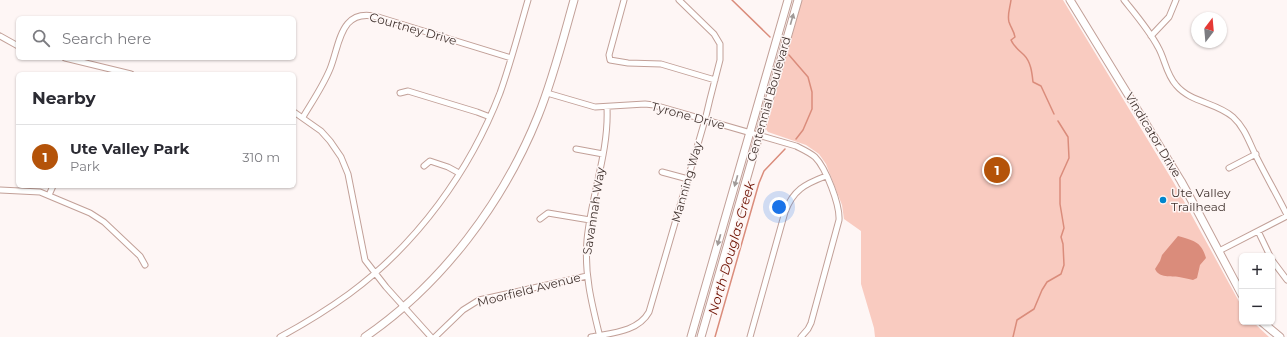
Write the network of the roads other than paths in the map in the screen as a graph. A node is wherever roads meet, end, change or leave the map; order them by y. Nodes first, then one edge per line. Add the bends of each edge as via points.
1 (528, 0) edge
2 (574, 0) edge
3 (624, 0) edge
4 (679, 0) edge
5 (788, 0) edge
6 (798, 0) edge
7 (1070, 0) edge
8 (1124, 0) edge
9 (1176, 0) edge
10 (0, 36) edge
11 (1151, 36) junction
12 (16, 45) edge
13 (511, 58) junction
14 (73, 60) edge
15 (123, 72) edge
16 (715, 80) junction
17 (400, 93) dead end
18 (547, 93) junction
19 (607, 108) junction
20 (296, 113) edge
21 (303, 117) junction
22 (490, 117) junction
23 (705, 120) junction
24 (750, 133) junction
25 (759, 135) junction
26 (576, 149) dead end
27 (603, 154) junction
28 (1256, 154) junction
29 (424, 166) dead end
30 (1229, 168) dead end
31 (662, 172) dead end
32 (459, 174) junction
33 (826, 176) junction
34 (688, 179) junction
35 (53, 188) edge
36 (0, 190) edge
37 (49, 195) junction
38 (1287, 216) edge
39 (540, 219) dead end
40 (590, 220) junction
41 (1258, 231) junction
42 (1219, 252) junction
43 (1269, 253) edge
44 (1275, 264) edge
45 (145, 266) dead end
46 (375, 273) junction
47 (587, 276) junction
48 (1287, 280) edge
49 (1239, 289) edge
50 (404, 306) junction
51 (1266, 325) edge
52 (600, 336) edge
53 (280, 337) edge
54 (365, 337) edge
55 (431, 337) edge
56 (435, 337) edge
57 (591, 337) edge
58 (691, 337) edge
59 (700, 337) edge
60 (750, 337) edge
61 (801, 337) edge
62 (1280, 337) edge

1 - 13 street
2 - 18 main road
3 - 16 street via 609,52 610,60 628,64 661,64
4 - 16 street, Manning Way via 717,39 721,54
5 - 24 main road, Centennial Boulevard
25 -> 6 main road, Centennial Boulevard
7 - 42 main road, Vindicator Drive via 1180,181
8 - 11 street
9 - 11 street via 1169,17
10 - 12 street
11 - 28 street via 1176,85 1191,97 1218,107 1232,116 1244,129
13 - 21 street, Courtney Drive via 378,17 363,15 353,19 343,29 329,70
13 - 22 street
14 - 15 street
16 - 23 street, Manning Way
17 - 22 street via 408,91
18 - 19 street, Tyrone Drive via 589,106
18 - 50 main road via 516,162 478,225 455,255
19 - 23 street, Tyrone Drive via 650,104
19 - 27 street, Savannah Way via 608,129
20 - 21 street
21 - 46 street via 326,136 344,163 363,255
22 - 32 street
23 - 24 street, Tyrone Drive
23 - 34 street, Manning Way
24 - 25 street, Tyrone Drive
24 -> 58 main road, Centennial Boulevard
25 - 33 street, Tyrone Drive via 796,146 809,153 819,162
25 - 59 main road, Centennial Boulevard
26 - 27 street
27 - 40 street, Savannah Way
28 - 30 street
28 - 38 street
29 - 32 street via 430,162 448,167
31 - 34 street
32 - 46 street via 410,238
33 - 60 street via 806,184 791,199 785,212
33 - 61 street, Tyrone Drive via 838,203 839,220 811,323
34 - 52 street, Manning Way via 649,312 636,326
35 - 37 street
36 - 37 street via 40,192
37 - 45 street via 99,218 140,256
38 - 41 street
39 - 40 street via 548,213
40 - 47 street, Savannah Way via 586,251
41 - 42 street
41 - 43 street
42 - 49 main road, Vindicator Drive
44 - 48 street
46 - 50 street
46 - 53 street via 333,305
47 - 52 street, Savannah Way
47 - 56 street, Moorfield Avenue via 480,300 463,310
50 - 54 main road
50 - 55 street
51 - 62 main road
52 - 57 street, Manning Way

